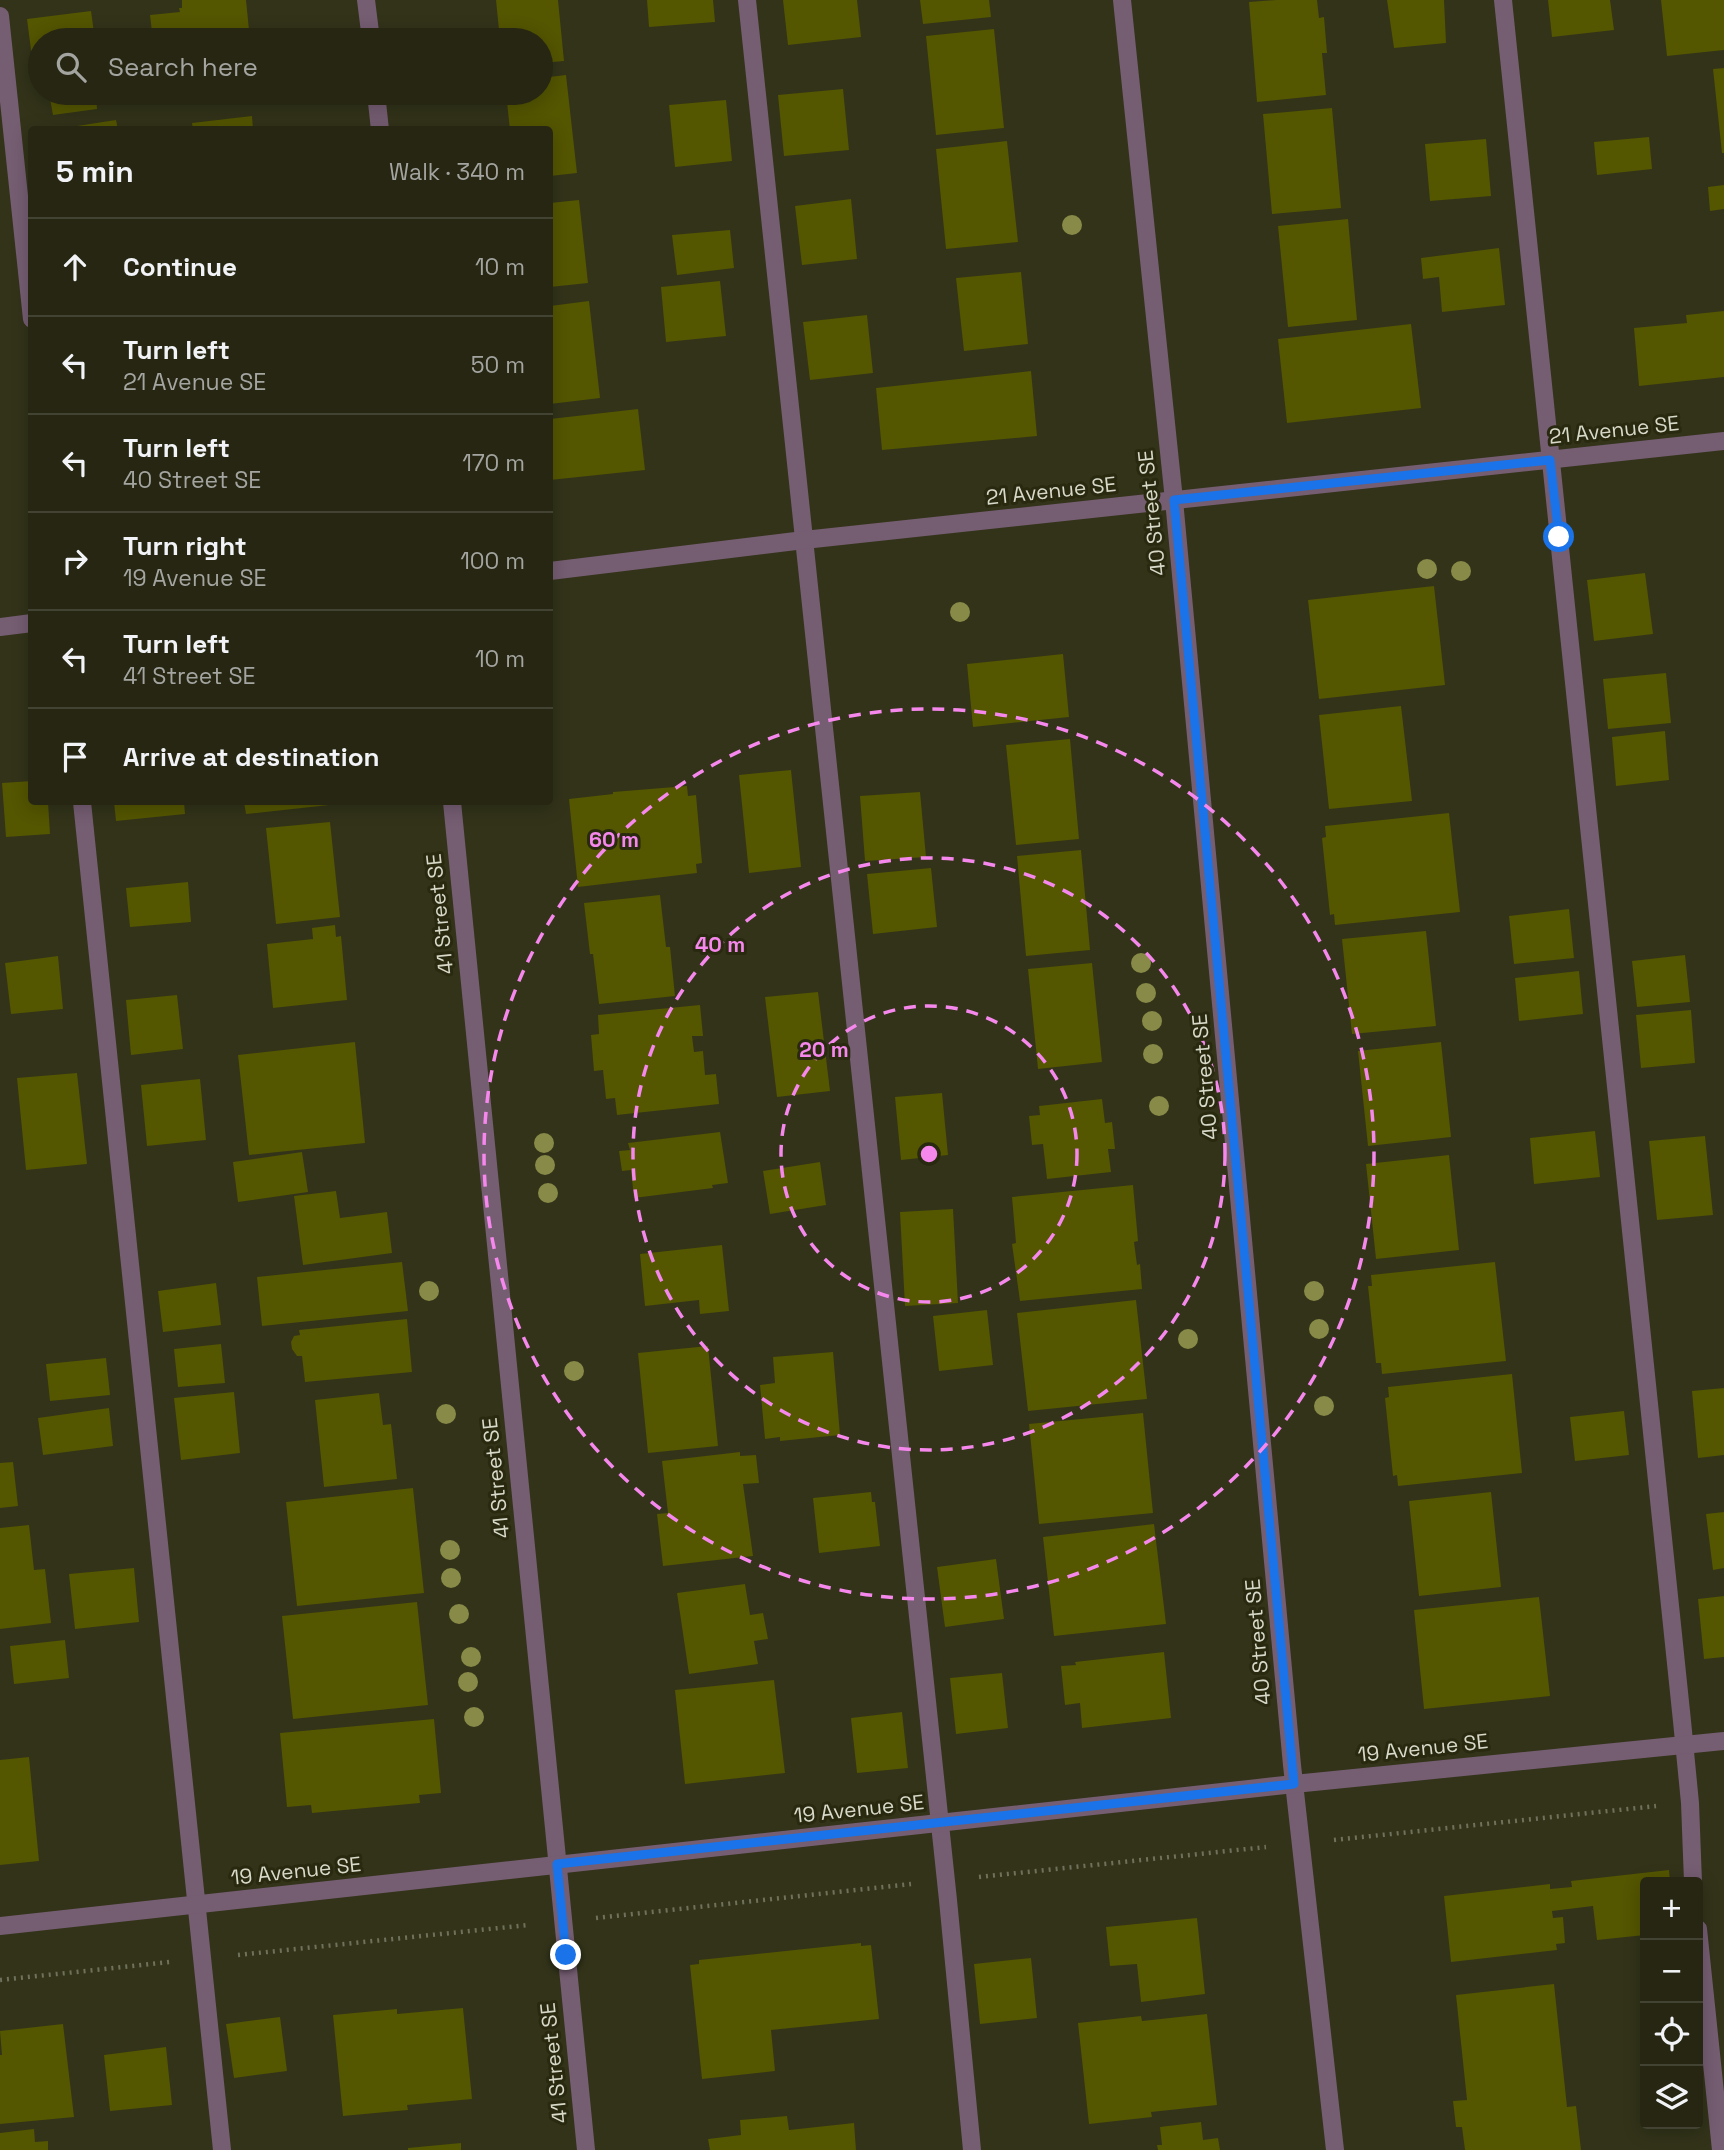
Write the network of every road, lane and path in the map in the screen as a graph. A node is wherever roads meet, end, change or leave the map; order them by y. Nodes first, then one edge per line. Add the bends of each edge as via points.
1 (366, 0) edge
2 (747, 0) edge
3 (1122, 0) edge
4 (1503, 0) edge
5 (0, 16) edge
6 (370, 28) edge
7 (377, 105) edge
8 (380, 126) edge
9 (28, 281) edge
10 (1724, 441) edge
11 (1550, 460) junction
12 (1174, 500) junction
13 (804, 540) junction
14 (553, 571) edge
15 (28, 624) edge
16 (0, 627) edge
17 (82, 805) edge
18 (452, 805) edge
19 (1724, 1741) edge
20 (1684, 1745) junction
21 (1294, 1784) junction
22 (1690, 1803) junction
23 (940, 1823) junction
24 (1301, 1843) junction
25 (557, 1864) junction
26 (1693, 1877) edge
27 (946, 1881) junction
28 (196, 1905) junction
29 (562, 1921) junction
30 (0, 1926) edge
31 (1699, 1940) edge
32 (202, 1959) junction
33 (0, 1980) edge
34 (222, 2150) edge
35 (586, 2150) edge
36 (972, 2150) edge
37 (1335, 2150) edge
38 (1721, 2150) edge

1 - 6 street
2 - 13 street
3 - 12 street, 40 Street SE
4 - 11 street
5 - 9 street
7 - 8 street
10 - 11 street, 21 Avenue SE
11 - 12 street, 21 Avenue SE
11 - 20 street
12 - 13 street, 21 Avenue SE
12 - 21 street, 40 Street SE
13 - 14 street, 21 Avenue SE
13 - 23 street
15 - 16 street
17 - 28 street
18 - 25 street, 41 Street SE
19 - 20 street, 19 Avenue SE
20 - 21 street, 19 Avenue SE
20 - 22 street
21 - 23 street, 19 Avenue SE
21 - 24 street, 40 Street SE
22 - 24 path
22 - 26 street
23 - 25 street, 19 Avenue SE
23 - 27 street
24 - 27 path
24 - 37 street, 40 Street SE
25 - 28 street, 19 Avenue SE
25 - 29 street, 41 Street SE
27 - 29 path
27 - 36 street
28 - 30 street, 19 Avenue SE
28 - 32 street
29 - 32 path
29 - 35 street, 41 Street SE
31 - 38 street
32 - 33 path
32 - 34 street

